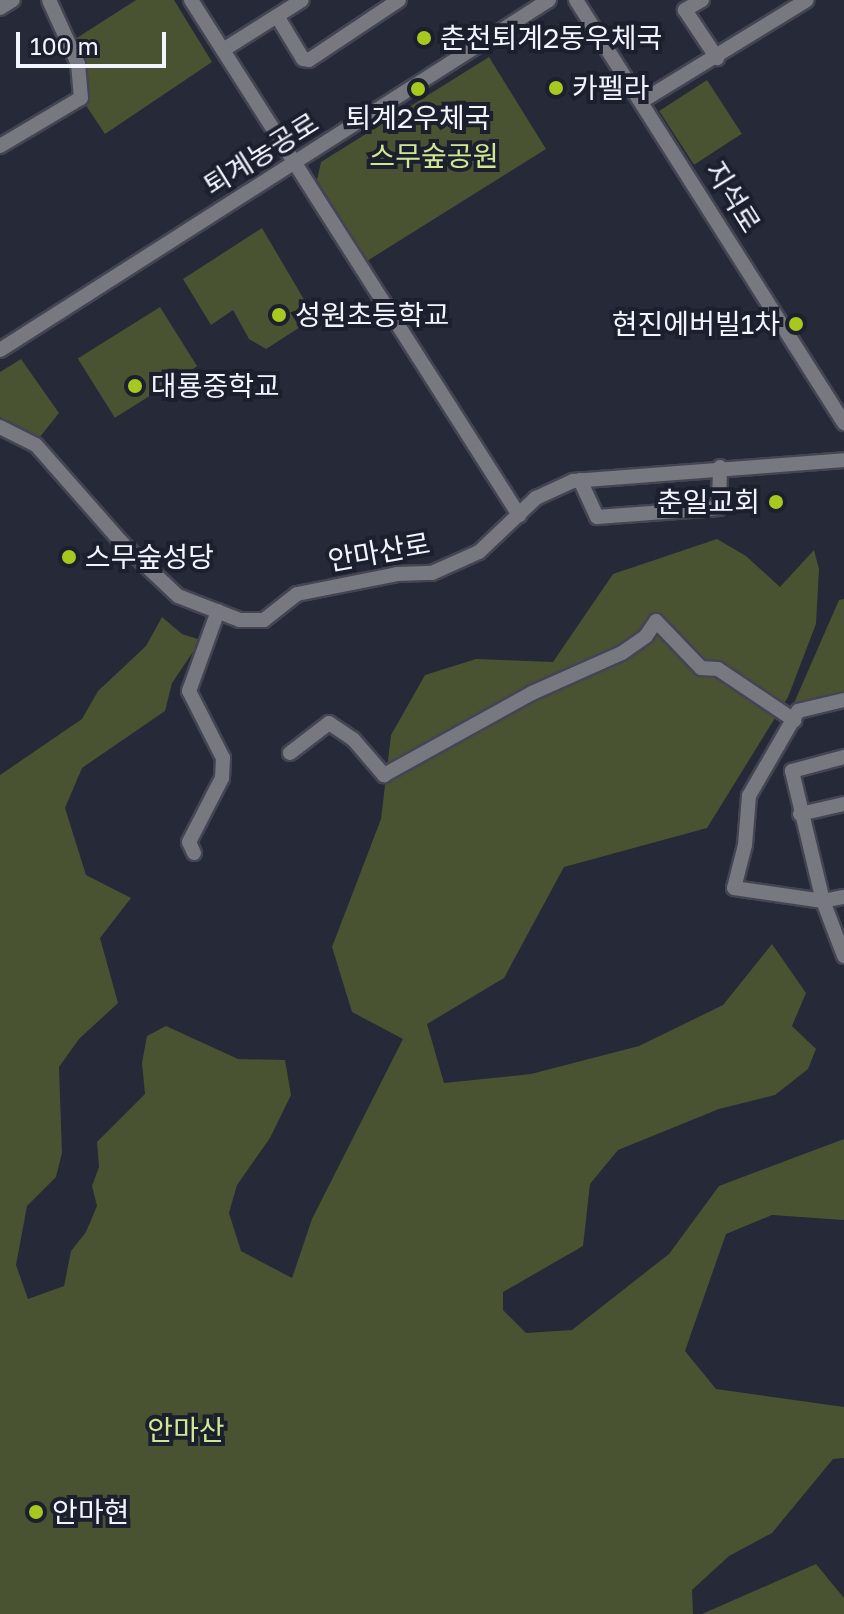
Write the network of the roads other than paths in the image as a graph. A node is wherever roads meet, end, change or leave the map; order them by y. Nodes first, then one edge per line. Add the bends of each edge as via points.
1 (13, 0) edge
2 (49, 0) edge
3 (191, 0) edge
4 (302, 0) edge
5 (399, 0) edge
6 (549, 0) edge
7 (576, 0) edge
8 (702, 0) edge
9 (807, 0) edge
10 (0, 8) edge
11 (277, 16) junction
12 (223, 50) junction
13 (717, 58) junction
14 (642, 101) junction
15 (0, 146) edge
16 (296, 162) junction
17 (0, 350) edge
18 (844, 423) edge
19 (0, 427) edge
20 (844, 460) edge
21 (720, 467) junction
22 (580, 480) junction
23 (519, 515) junction
24 (218, 611) junction
25 (844, 700) edge
26 (794, 720) junction
27 (290, 753) dead end
28 (844, 757) edge
29 (792, 771) junction
30 (765, 775) junction
31 (844, 804) edge
32 (800, 814) junction
33 (194, 853) dead end
34 (844, 897) edge
35 (823, 901) junction
36 (844, 956) edge

1 - 10 street
2 - 15 street via 78,64 81,98
3 - 12 street
4 - 11 street
5 - 11 street via 309,60 303,59
6 - 16 street, 퇴계농공로
7 - 14 street, 지석로
8 - 13 street via 685,10
9 - 13 street
11 - 12 street
12 - 16 street
13 - 14 street
14 - 18 street, 지석로
16 - 17 street, 퇴계농공로
16 - 23 street
19 - 24 street, 안마산로 via 36,445 123,544 178,596
20 - 21 street, 안마산로
21 - 22 street, 안마산로
21 - 22 street via 719,508 597,517
22 - 23 street, 안마산로 via 536,498
23 - 24 street, 안마산로 via 479,552 432,573 397,574 297,594 264,620 240,620
24 - 33 street via 189,691 223,758 222,778 189,842
25 - 26 street via 798,711
26 - 27 street via 718,669 701,668 656,621 646,636 622,653 532,693 384,775 353,739 329,723
26 - 30 street
28 - 29 street
29 - 30 street
29 - 32 street
30 - 35 street via 749,796 734,888
31 - 32 street
32 - 35 street
34 - 35 street
35 - 36 street

